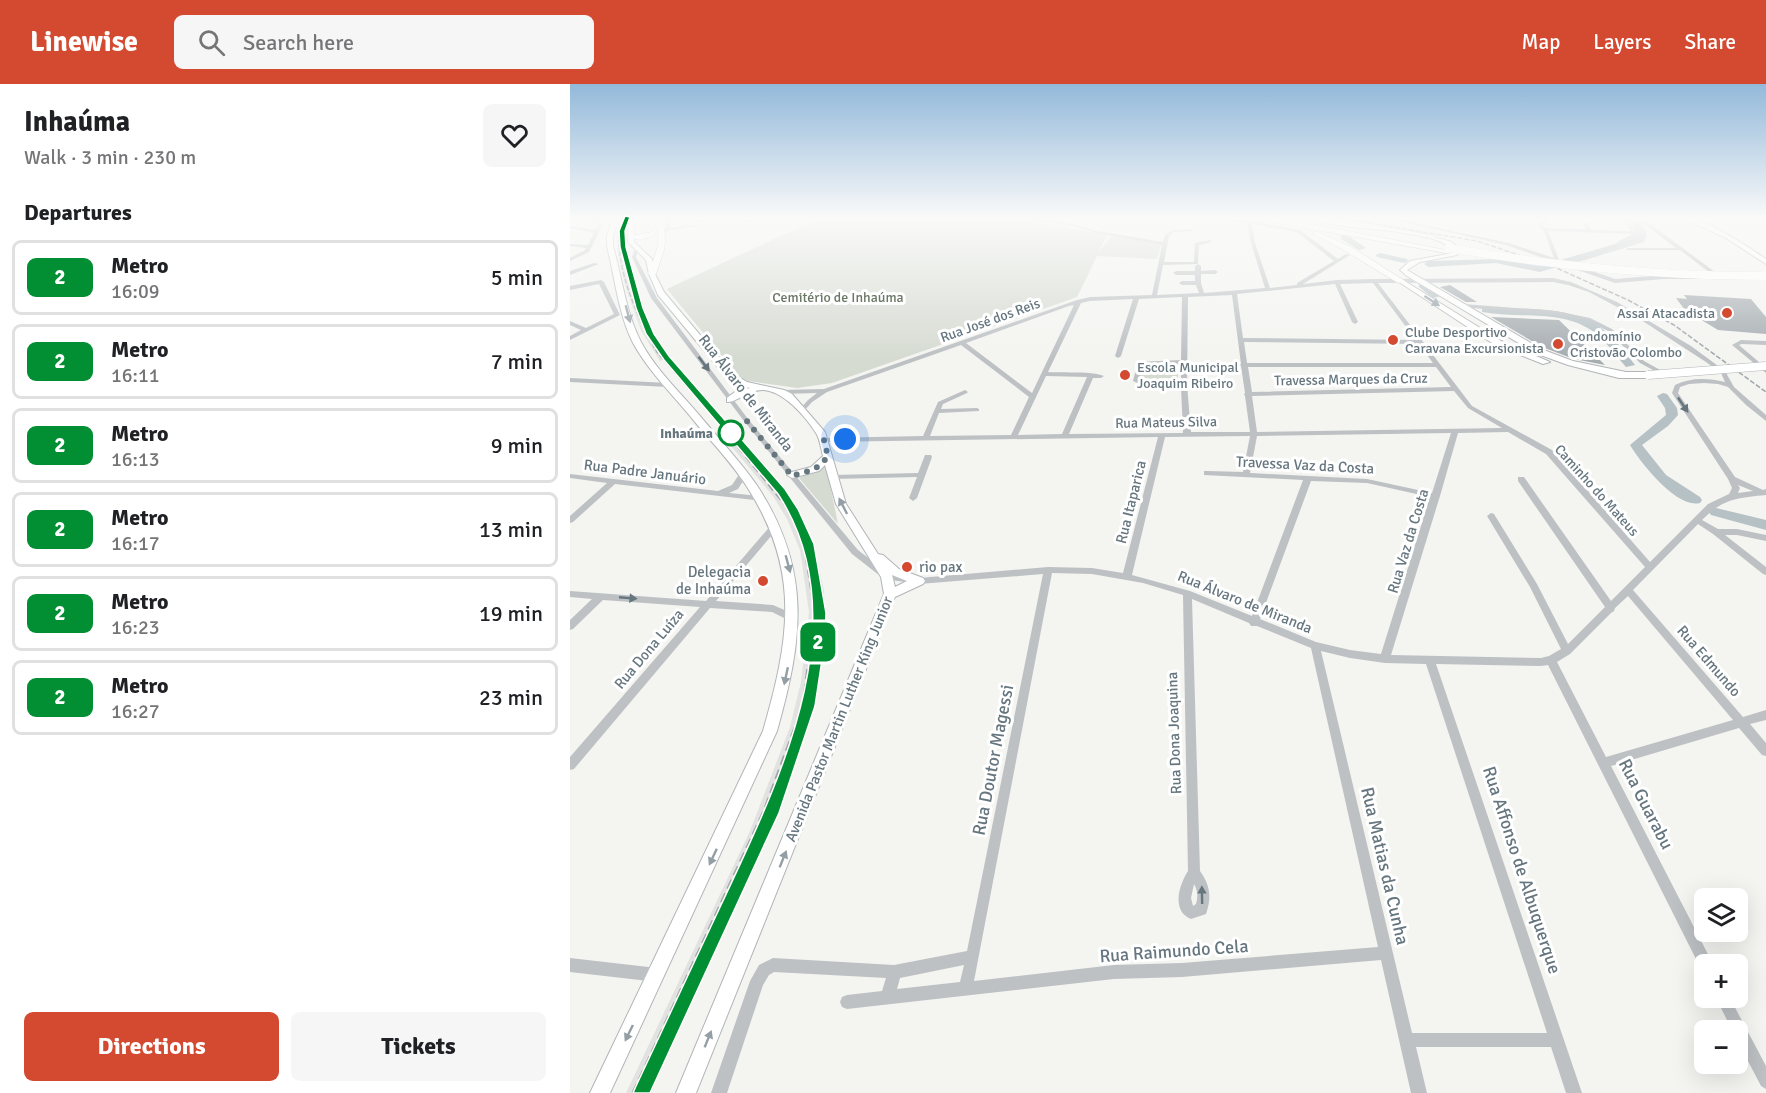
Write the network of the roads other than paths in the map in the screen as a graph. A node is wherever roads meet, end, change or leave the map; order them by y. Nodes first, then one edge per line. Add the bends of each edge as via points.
1 (596, 264) dead end
2 (615, 264) edge
3 (637, 264) edge
4 (650, 264) edge
5 (655, 264) edge
6 (1161, 264) edge
7 (1260, 264) edge
8 (1332, 264) edge
9 (1374, 264) edge
10 (1381, 264) edge
11 (1408, 264) edge
12 (1536, 264) edge
13 (1568, 264) edge
14 (1701, 264) edge
15 (1381, 268) junction
16 (1198, 271) junction
17 (1215, 272) dead end
18 (570, 273) edge
19 (1176, 273) dead end
20 (652, 274) junction
21 (1409, 275) junction
22 (1766, 278) edge
23 (1721, 279) junction
24 (1401, 280) junction
25 (1376, 281) junction
26 (1420, 281) junction
27 (1338, 282) junction
28 (1182, 283) dead end
29 (1198, 283) junction
30 (1296, 286) junction
31 (1411, 287) junction
32 (570, 288) edge
33 (1268, 289) junction
34 (1234, 293) junction
35 (1185, 295) junction
36 (1202, 295) junction
37 (1137, 296) junction
38 (1154, 296) junction
39 (1079, 301) junction
40 (1466, 308) junction
41 (1454, 315) junction
42 (570, 322) edge
43 (1355, 322) dead end
44 (586, 330) junction
45 (570, 338) edge
46 (1241, 340) junction
47 (1420, 342) junction
48 (963, 343) junction
49 (1766, 343) edge
50 (1699, 355) junction
51 (1118, 356) dead end
52 (1184, 362) junction
53 (1244, 365) junction
54 (1437, 365) junction
55 (1766, 366) edge
56 (1766, 371) edge
57 (1043, 374) junction
58 (1090, 375) junction
59 (1626, 375) junction
60 (1101, 376) dead end
61 (1669, 376) dead end
62 (574, 380) edge
63 (1713, 381) junction
64 (668, 385) junction
65 (1184, 385) junction
66 (570, 386) edge
67 (1730, 386) junction
68 (764, 388) junction
69 (1455, 389) junction
70 (825, 391) junction
71 (782, 392) junction
72 (964, 392) dead end
73 (1247, 394) junction
74 (1032, 396) junction
75 (730, 400) junction
76 (802, 410) junction
77 (977, 410) dead end
78 (937, 411) junction
79 (1766, 419) edge
80 (1508, 429) junction
81 (1455, 430) junction
82 (1254, 432) junction
83 (1187, 433) junction
84 (1162, 434) junction
85 (1014, 436) junction
86 (1065, 436) junction
87 (926, 437) junction
88 (824, 440) junction
89 (828, 457) junction
90 (928, 457) dead end
91 (1207, 473) dead end
92 (1246, 474) junction
93 (744, 475) junction
94 (921, 475) junction
95 (570, 476) edge
96 (792, 476) junction
97 (833, 477) junction
98 (1308, 478) junction
99 (1732, 478) junction
100 (1521, 479) dead end
101 (613, 482) junction
102 (1765, 492) edge
103 (717, 495) junction
104 (1436, 496) junction
105 (1732, 496) junction
106 (913, 498) dead end
107 (760, 499) junction
108 (1491, 516) dead end
109 (570, 520) edge
110 (1697, 520) junction
111 (775, 526) junction
112 (1716, 532) junction
113 (1766, 538) edge
114 (870, 550) junction
115 (1651, 568) junction
116 (1048, 570) junction
117 (1766, 572) edge
118 (1127, 577) junction
119 (887, 578) junction
120 (919, 581) junction
121 (1629, 591) junction
122 (1186, 593) junction
123 (570, 594) edge
124 (890, 594) junction
125 (601, 596) junction
126 (707, 604) junction
127 (1611, 609) junction
128 (793, 618) junction
129 (1254, 622) junction
130 (570, 626) edge
131 (1315, 646) junction
132 (1567, 651) junction
133 (1385, 659) junction
134 (1430, 660) junction
135 (1551, 660) junction
136 (1766, 715) edge
137 (1742, 722) junction
138 (1766, 751) edge
139 (1603, 763) junction
140 (570, 765) edge
141 (1194, 873) dead end
142 (1385, 953) junction
143 (1701, 954) edge
144 (973, 956) junction
145 (570, 965) edge
146 (894, 972) junction
147 (657, 975) junction
148 (966, 988) junction
149 (888, 997) junction
150 (847, 1002) dead end
151 (1728, 1008) edge
152 (1406, 1040) junction
153 (1557, 1040) junction
154 (1766, 1081) edge
155 (600, 1093) edge
156 (686, 1093) edge
157 (719, 1093) edge
158 (1419, 1093) edge
159 (1574, 1093) edge

1 - 18 street
2 -> 64 main road via 633,333
3 -> 75 street, Rua Álvaro de Miranda via 654,298
4 - 20 main road, Avenida Pastor Martin Luther King Junior
5 - 20 highway
6 - 38 street
7 - 33 street
8 - 30 street
9 - 15 highway
10 - 21 highway
11 - 21 main road via 1403,270
12 - 22 highway, bridge via 1674,279
13 - 23 street via 1616,281 1662,277
14 - 23 street
15 - 24 highway
15 - 25 highway via 1386,277
16 - 17 street
16 - 19 street
16 - 29 street
20 - 68 main road, Avenida Pastor Martin Luther King Junior via 661,293 733,379
21 - 26 main road
22 - 23 street
24 - 25 street, Rua José dos Reis
24 - 26 street, Rua José dos Reis
24 - 31 main road
25 - 27 street, Rua José dos Reis
25 - 47 street, Caminho do Mateus
26 - 31 main road
26 - 40 main road
26 - 50 street, Rua José dos Reis via 1563,281 1631,313
27 - 30 street, Rua José dos Reis
27 - 43 street
28 - 29 street
29 - 36 street
30 - 33 street, Rua José dos Reis
31 -> 41 main road
32 - 44 street via 601,282 617,315
33 - 34 street, Rua José dos Reis
34 - 36 street, Rua José dos Reis
34 - 46 street
35 - 36 street, Rua José dos Reis
35 - 38 street, Rua José dos Reis
35 - 52 street
37 - 38 street, Rua José dos Reis
37 - 39 street, Rua José dos Reis
37 - 51 street
39 - 48 street, Rua José dos Reis
39 - 57 street
40 - 41 main road via 1469,316
40 - 59 main road via 1546,354
40 - 61 street via 1556,312 1588,319 1610,330 1642,362
41 - 59 main road via 1498,343 1534,358 1584,371
42 - 44 street
44 - 45 street
46 - 47 street
46 - 53 street
47 - 54 street, Caminho do Mateus
48 - 70 street, Rua José dos Reis
48 - 74 street
49 - 56 street via 1735,344
50 - 63 street via 1717,377
50 - 67 street via 1726,375
52 - 65 street
52 - 65 street via 1140,363 1136,381
53 - 54 street
53 - 73 street
54 - 69 street, Caminho do Mateus
55 - 59 main road, bridge
57 - 58 street
57 - 74 street
58 - 60 street
58 - 86 street
62 - 64 street
62 - 66 street
63 - 67 street
63 -> 99 street via 1680,384 1675,393
64 - 93 main road
65 - 83 street
67 - 79 street
68 - 71 main road, Avenida Pastor Martin Luther King Junior
68 - 75 main road via 745,391
69 - 73 street, Travessa Marques da Cruz
69 - 80 street, Caminho do Mateus via 1470,407
70 - 71 street, Rua José dos Reis
70 - 76 street, Rua José dos Reis
71 - 76 main road, Avenida Pastor Martin Luther King Junior
72 - 78 street via 942,401
73 - 82 street
74 - 85 street
75 - 96 street, Rua Álvaro de Miranda
76 - 88 main road, Avenida Pastor Martin Luther King Junior
77 - 78 street
78 - 87 street
80 - 81 street, Rua Mateus Silva
80 - 115 street, Caminho do Mateus via 1549,452
81 - 82 street, Rua Mateus Silva
81 - 104 street, Rua Vaz da Costa
82 - 83 street, Rua Mateus Silva
82 - 92 street
83 - 84 street, Rua Mateus Silva
84 - 86 street, Rua Mateus Silva
84 - 118 street, Rua Itaparica
85 - 86 street, Rua Mateus Silva
85 - 87 street, Rua Mateus Silva
87 - 88 street, Rua Mateus Silva
88 - 89 main road, Avenida Pastor Martin Luther King Junior
89 - 96 main road via 815,469
89 - 97 main road, Avenida Pastor Martin Luther King Junior
90 - 94 street
91 - 92 street, Travessa Vaz da Costa
92 - 98 street, Travessa Vaz da Costa
93 - 103 street, Rua Padre Januário via 735,487
93 - 107 main road
94 - 97 street
94 - 106 street
95 - 101 street, Rua Padre Januário
96 - 119 street, Rua Álvaro de Miranda via 855,552
114 -> 97 main road, Avenida Pastor Martin Luther King Junior via 841,504
98 - 104 street, Travessa Vaz da Costa via 1367,480
98 - 129 street
99 - 102 street
99 - 105 street via 1736,488
100 - 127 street
101 - 103 street, Rua Padre Januário
101 - 109 street
102 - 105 street, Rua Álvaro de Miranda
103 - 107 street, Rua Padre Januário
104 - 133 street, Rua Vaz da Costa
105 - 110 street, Rua Álvaro de Miranda via 1711,506
107 - 111 main road
108 - 132 street via 1534,586
110 - 112 street
110 - 115 street, Rua Álvaro de Miranda
111 - 126 street, Rua Dona Luíza
111 -> 128 main road via 791,576
112 - 113 street
112 - 117 street
114 - 119 main road, Avenida Pastor Martin Luther King Junior
114 - 120 main road via 895,572
115 - 121 street, Rua Álvaro de Miranda
116 - 118 street, Rua Álvaro de Miranda via 1078,569
116 - 120 street, Rua Álvaro de Miranda
116 - 144 street, Rua Doutor Magessi
118 - 122 street, Rua Álvaro de Miranda
119 - 120 street, Rua Álvaro de Miranda
119 - 124 main road, Avenida Pastor Martin Luther King Junior
120 - 124 main road
121 - 127 street, Rua Álvaro de Miranda
121 - 137 street, Rua Edmundo
122 - 129 street, Rua Álvaro de Miranda
122 - 141 street, Rua Dona Joaquina
123 - 125 street
156 -> 124 main road, Avenida Pastor Martin Luther King Junior
125 -> 126 street
125 - 130 street
126 - 128 street via 773,609
126 - 140 street, Rua Dona Luíza
127 - 132 street, Rua Álvaro de Miranda
128 -> 147 main road via 785,682 770,731
129 - 131 street, Rua Álvaro de Miranda
131 - 133 street, Rua Álvaro de Miranda
131 - 142 street, Rua Matias da Cunha
132 - 135 street, Rua Álvaro de Miranda
133 - 134 street, Rua Álvaro de Miranda
134 - 135 street, Rua Álvaro de Miranda
134 - 153 street, Rua Affonso de Albuquerque
135 - 139 street, Rua Guarabu
136 - 137 street
137 - 138 street, Rua Edmundo
137 - 139 street
139 - 143 street, Rua Guarabu
142 - 148 street, Rua Raimundo Cela via 1114,972
142 - 152 street, Rua Matias da Cunha
144 - 146 street
144 - 148 street
145 - 147 street
146 - 149 street
146 - 157 street via 773,965 764,970
147 -> 155 main road
148 - 149 street, Rua Raimundo Cela
149 - 150 street, Rua Raimundo Cela
151 - 154 street
152 - 153 street
152 - 158 street, Rua Matias da Cunha
153 - 159 street, Rua Affonso de Albuquerque

